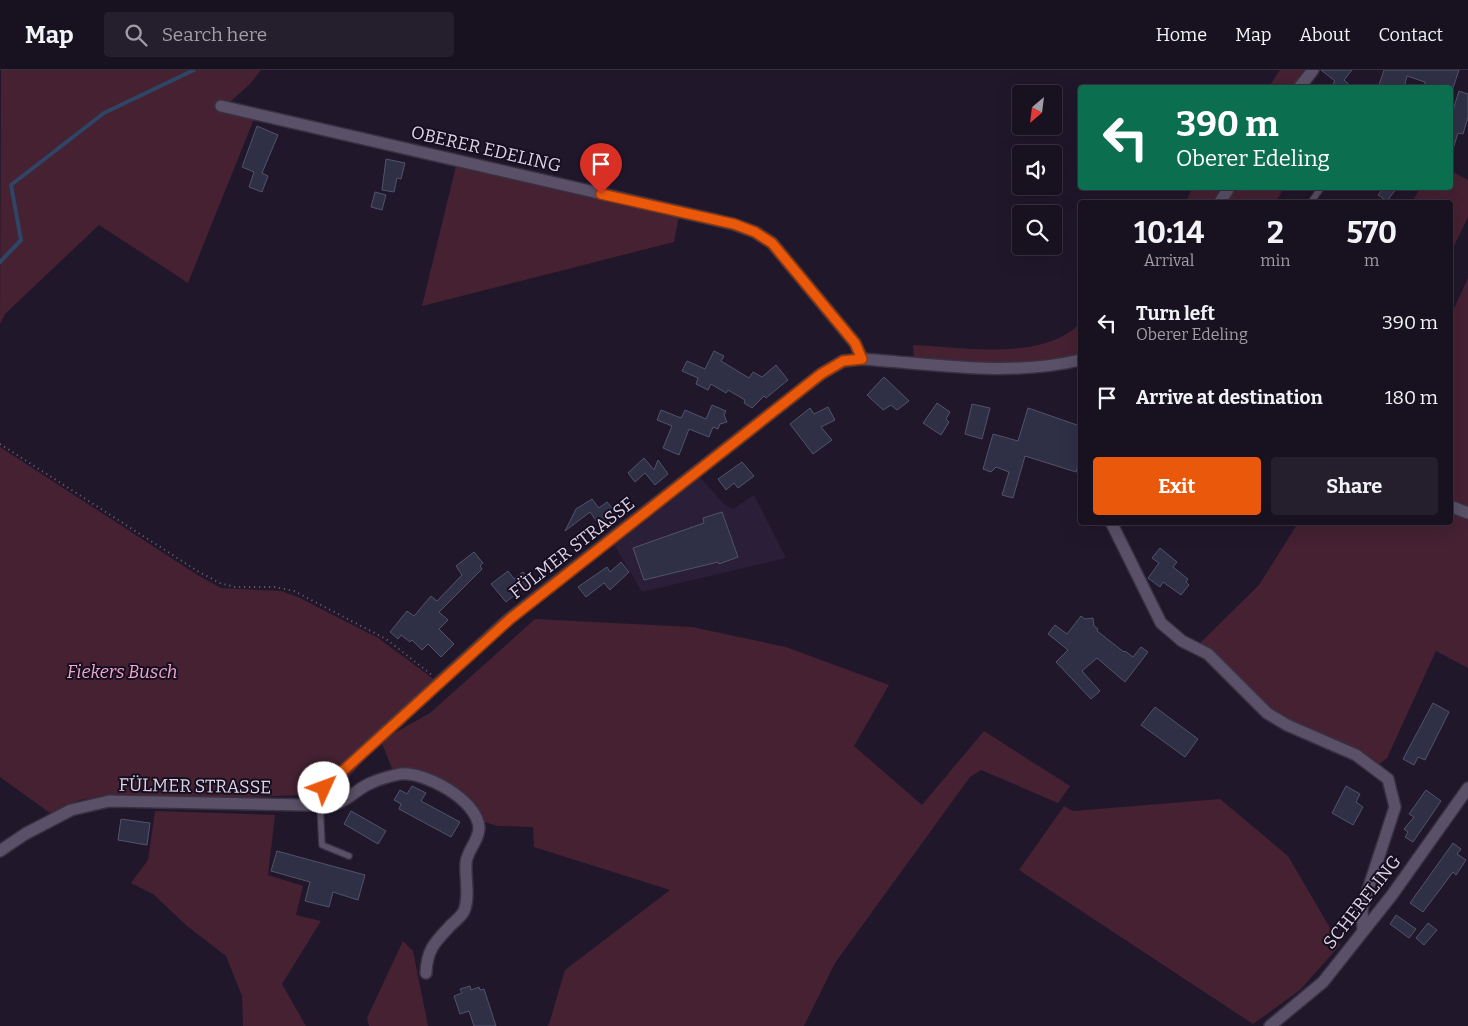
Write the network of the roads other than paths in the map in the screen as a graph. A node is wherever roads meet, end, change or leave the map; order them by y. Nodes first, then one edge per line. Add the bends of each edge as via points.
1 (1313, 70) edge
2 (1300, 85) edge
3 (222, 106) dead end
4 (862, 359) junction
5 (1078, 360) edge
6 (1453, 507) edge
7 (1468, 513) edge
8 (1112, 525) edge
9 (1468, 788) edge
10 (320, 805) junction
11 (305, 806) junction
12 (0, 851) edge
13 (349, 856) dead end
14 (1362, 930) junction
15 (426, 974) dead end
16 (1270, 1026) edge

1 - 2 street
3 - 4 street, OBERER EDELING via 734,224 755,232 772,243 855,343
4 - 5 street, FÜLMER STRASSE via 987,369 1049,367
4 - 11 street, FÜLMER STRASSE via 843,361 821,374 517,613
6 - 7 street
8 - 14 street via 1161,623 1182,641 1208,654 1267,713 1356,755 1388,779 1395,807 1362,908
9 - 14 street, SCHERFLING via 1392,895
10 - 11 street
10 - 13 lane via 322,845
10 - 15 street via 334,804 370,783 401,774 434,781 452,792 476,815 479,828 466,857 467,901 463,913 434,943 427,957
11 - 12 street, FÜLMER STRASSE via 108,801 71,810
14 - 16 street, SCHERFLING via 1323,982

